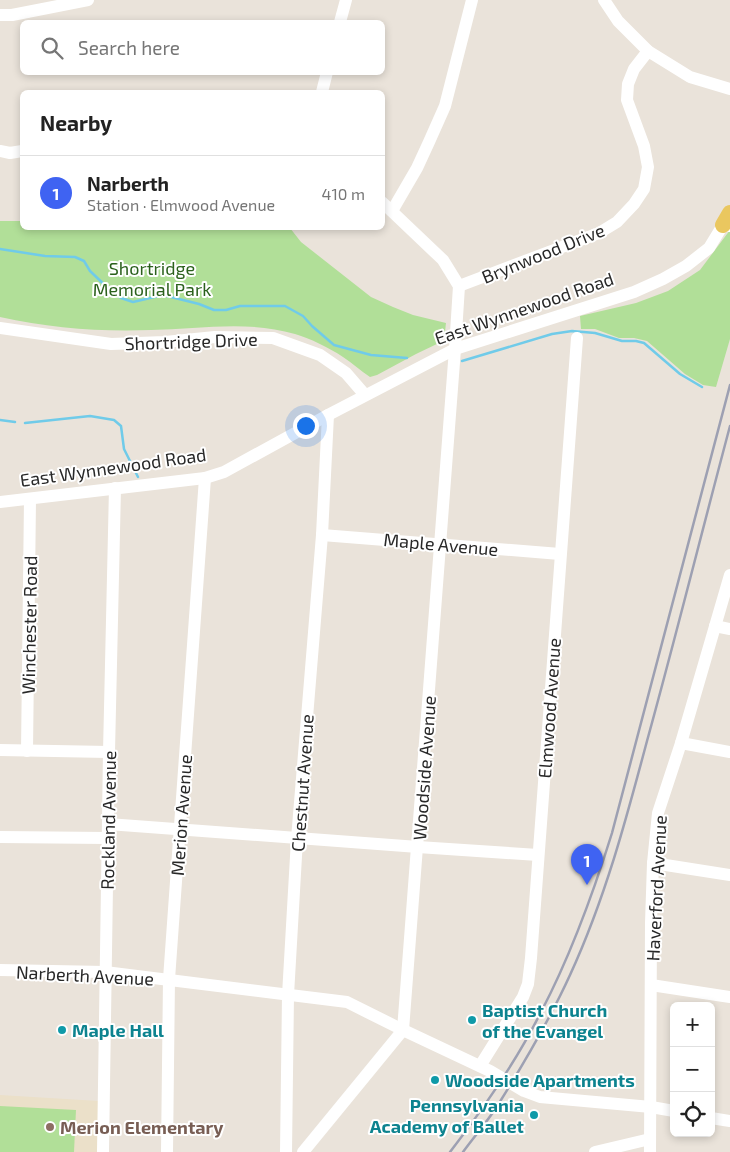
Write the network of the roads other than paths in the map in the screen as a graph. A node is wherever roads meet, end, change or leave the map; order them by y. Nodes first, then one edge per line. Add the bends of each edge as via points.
1 (88, 0) edge
2 (346, 0) edge
3 (472, 0) edge
4 (604, 0) edge
5 (0, 16) edge
6 (341, 20) edge
7 (648, 51) junction
8 (326, 75) edge
9 (730, 89) edge
10 (322, 90) edge
11 (20, 150) edge
12 (0, 151) edge
13 (387, 206) edge
14 (728, 222) edge
15 (459, 286) junction
16 (0, 328) edge
17 (577, 338) dead end
18 (455, 349) junction
19 (365, 395) junction
20 (328, 415) junction
21 (205, 478) junction
22 (115, 488) junction
23 (30, 499) junction
24 (0, 502) edge
25 (322, 535) junction
26 (440, 544) junction
27 (560, 554) junction
28 (730, 575) edge
29 (715, 626) junction
30 (730, 629) edge
31 (681, 743) junction
32 (0, 750) edge
33 (27, 751) junction
34 (108, 752) junction
35 (730, 752) edge
36 (108, 824) junction
37 (180, 830) junction
38 (0, 837) edge
39 (108, 838) junction
40 (297, 839) junction
41 (418, 847) junction
42 (538, 855) junction
43 (653, 863) junction
44 (730, 875) edge
45 (0, 970) edge
46 (105, 972) junction
47 (169, 979) junction
48 (651, 985) junction
49 (288, 995) junction
50 (730, 997) edge
51 (403, 1030) junction
52 (485, 1068) junction
53 (651, 1107) junction
54 (670, 1110) edge
55 (715, 1119) edge
56 (730, 1121) edge
57 (650, 1146) edge
58 (103, 1152) edge
59 (167, 1152) edge
60 (286, 1152) edge
61 (303, 1152) edge
62 (595, 1152) edge

1 - 5 street
2 - 6 street
3 - 13 street via 445,106 417,168
4 - 7 street via 618,21
7 - 9 street via 690,77
7 - 15 street, Brynwood Drive via 634,69 628,84 628,100 648,167 644,189 634,204 618,222 599,233
8 - 10 street
11 - 12 street
13 - 15 street via 443,260
14 - 18 street, East Wynnewood Road via 709,248 663,279 634,292
15 - 18 street, Woodside Avenue
16 - 19 street, Shortridge Drive via 111,344 214,337 273,338 320,355 346,373
17 - 27 street, Elmwood Avenue
18 - 19 street, East Wynnewood Road
18 - 26 street, Woodside Avenue
19 - 20 street, East Wynnewood Road
20 - 21 street, East Wynnewood Road via 224,472
20 - 25 street, Chestnut Avenue
21 - 22 street, East Wynnewood Road
21 - 37 street, Merion Avenue
22 - 23 street, East Wynnewood Road
22 - 34 street, Rockland Avenue
23 - 24 street, East Wynnewood Road
23 - 33 street, Winchester Road
25 - 26 street, Maple Avenue
25 - 40 street, Chestnut Avenue
26 - 27 street, Maple Avenue
26 - 41 street, Woodside Avenue
27 - 42 street, Elmwood Avenue
28 - 29 street, Haverford Avenue
29 - 30 street
29 - 31 street, Haverford Avenue
31 - 35 street
31 - 43 street, Haverford Avenue via 658,814
32 - 33 street
33 - 34 street
34 - 36 street, Rockland Avenue
36 - 37 street
36 - 39 street, Rockland Avenue
37 - 40 street
37 - 47 street, Merion Avenue
38 - 39 street
39 - 46 street, Rockland Avenue
40 - 41 street
40 - 49 street, Chestnut Avenue
41 - 42 street
41 - 51 street, Woodside Avenue
42 - 52 street, Elmwood Avenue via 528,984
43 - 44 street
43 - 48 street, Haverford Avenue
45 - 46 street, Narberth Avenue
46 - 47 street, Narberth Avenue
46 - 58 street, Rockland Avenue
47 - 49 street, Narberth Avenue
47 - 59 street, Merion Avenue
48 - 50 street
48 - 53 street, Haverford Avenue
49 - 51 street, Narberth Avenue via 347,1002
49 - 60 street, Chestnut Avenue
51 - 52 street, Narberth Avenue
51 - 61 street
52 - 53 street, Narberth Avenue via 540,1097
53 - 54 street, Narberth Avenue
53 - 57 street, Haverford Avenue
55 - 56 street
57 - 62 street

